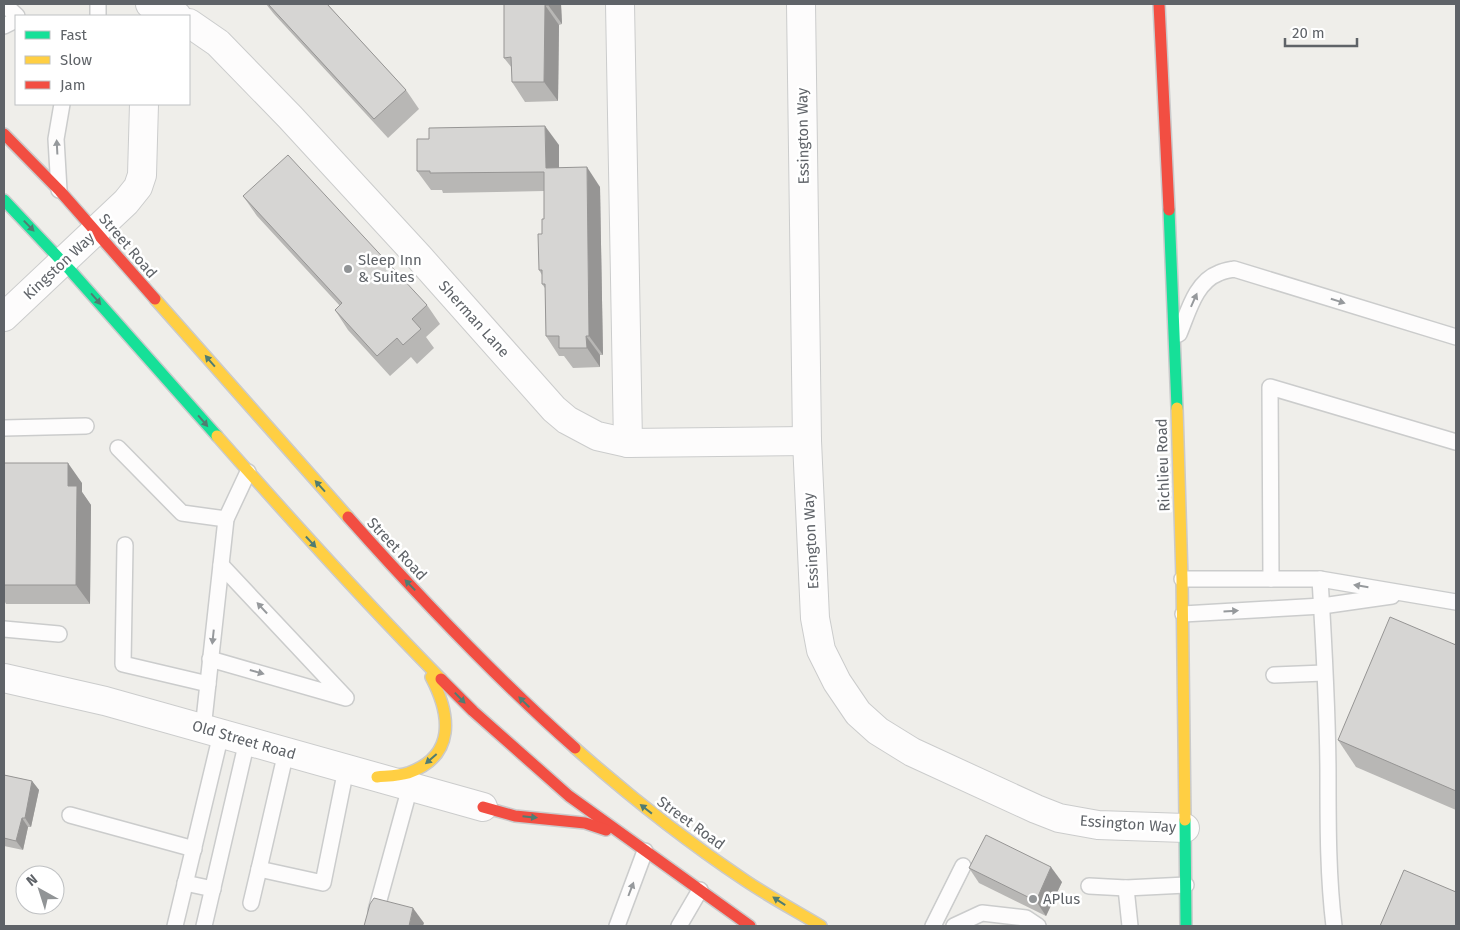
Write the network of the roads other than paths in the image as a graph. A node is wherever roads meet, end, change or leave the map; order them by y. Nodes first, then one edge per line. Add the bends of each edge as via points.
1 (4, 4) edge
2 (150, 4) edge
3 (620, 4) edge
4 (801, 4) edge
5 (1159, 4) edge
6 (175, 15) edge
7 (15, 16) edge
8 (15, 19) edge
9 (190, 24) edge
10 (4, 26) edge
11 (62, 105) edge
12 (144, 105) edge
13 (4, 134) edge
14 (60, 191) junction
15 (4, 200) edge
16 (95, 232) junction
17 (63, 262) junction
18 (4, 317) edge
19 (1456, 337) edge
20 (1175, 345) junction
21 (86, 426) dead end
22 (4, 428) edge
23 (807, 441) junction
24 (1456, 442) edge
25 (628, 443) junction
26 (118, 448) dead end
27 (248, 472) junction
28 (226, 519) junction
29 (125, 545) dead end
30 (221, 565) junction
31 (1182, 579) junction
32 (1271, 579) junction
33 (1320, 579) junction
34 (1409, 594) junction
35 (1456, 602) edge
36 (1322, 606) junction
37 (1182, 614) junction
38 (4, 629) edge
39 (59, 634) dead end
40 (416, 652) junction
41 (210, 659) junction
42 (1324, 673) junction
43 (1274, 675) dead end
44 (4, 678) edge
45 (208, 684) junction
46 (212, 731) junction
47 (247, 741) junction
48 (286, 752) junction
49 (346, 769) junction
50 (376, 777) junction
51 (410, 787) junction
52 (483, 807) joint
53 (70, 815) dead end
54 (1185, 828) junction
55 (629, 840) junction
56 (194, 849) junction
57 (645, 851) junction
58 (963, 866) dead end
59 (259, 869) junction
60 (186, 882) junction
61 (1186, 885) junction
62 (1090, 886) dead end
63 (1126, 888) junction
64 (213, 889) junction
65 (700, 890) junction
66 (251, 903) dead end
67 (376, 911) edge
68 (175, 926) edge
69 (204, 926) edge
70 (616, 926) edge
71 (679, 926) edge
72 (750, 926) edge
73 (821, 926) edge
74 (933, 926) edge
75 (954, 926) edge
76 (1038, 926) edge
77 (1130, 926) edge
78 (1186, 926) edge
79 (1334, 926) edge

1 - 7 lane
2 - 6 street
3 - 25 street
4 - 23 street, Essington Way
5 - 20 main road, Richlieu Road
8 - 10 lane
9 - 25 street, Sherman Lane via 218,43 290,116 554,409 597,436
14 -> 11 lane via 56,139
12 - 16 street, Kingston Way via 142,175 138,187
13 - 14 main road, Street Road
14 - 16 main road, Street Road
15 -> 17 main road
16 - 17 street, Kingston Way
73 -> 16 main road, Street Road via 697,847 610,780 557,734 381,555
17 - 18 street, Kingston Way
17 -> 27 main road
20 -> 19 lane via 1196,294 1207,279 1234,269
20 - 31 main road, Richlieu Road
21 - 22 lane
23 - 25 street, Sherman Lane
23 - 54 street, Essington Way via 815,618 821,650 858,713 878,731 912,752 1036,810 1098,825
24 - 32 lane via 1270,387
26 - 28 lane via 182,513
27 - 28 lane
27 -> 40 main road
28 - 30 lane
29 - 45 lane via 123,664
30 -> 41 lane
41 -> 30 lane via 346,698
31 - 32 lane
31 - 37 main road, Richlieu Road
32 - 33 lane
34 -> 33 lane
33 - 36 lane
34 - 35 lane
34 - 36 lane
37 -> 36 lane
36 - 42 lane
37 - 54 main road, Richlieu Road
38 - 39 lane
40 -> 50 main road via 436,685 445,711 446,735 440,752 424,765 406,773
40 -> 55 main road via 473,711 569,796
41 - 45 lane
42 - 43 lane
42 - 79 lane
44 - 46 street, Old Street Road via 105,701
45 - 46 lane
46 - 47 street, Old Street Road
46 - 56 lane
47 - 48 street, Old Street Road
47 - 64 lane
48 - 49 street, Old Street Road
48 - 59 lane
49 - 50 street, Old Street Road
49 - 59 lane via 323,884
50 - 51 street, Old Street Road
51 - 52 street, Old Street Road
51 - 67 lane
52 -> 55 main road via 515,816 585,823
53 - 56 lane
54 - 61 main road, Richlieu Road
55 - 57 main road
56 - 60 lane
57 - 65 main road
70 -> 57 lane
58 - 74 lane
59 - 66 lane
60 - 64 lane
60 - 68 lane
61 - 63 lane
61 - 78 main road, Richlieu Road
62 - 63 lane
63 - 77 lane
64 - 69 lane
65 - 71 lane
65 - 72 main road
75 - 76 lane via 982,913 1026,918

